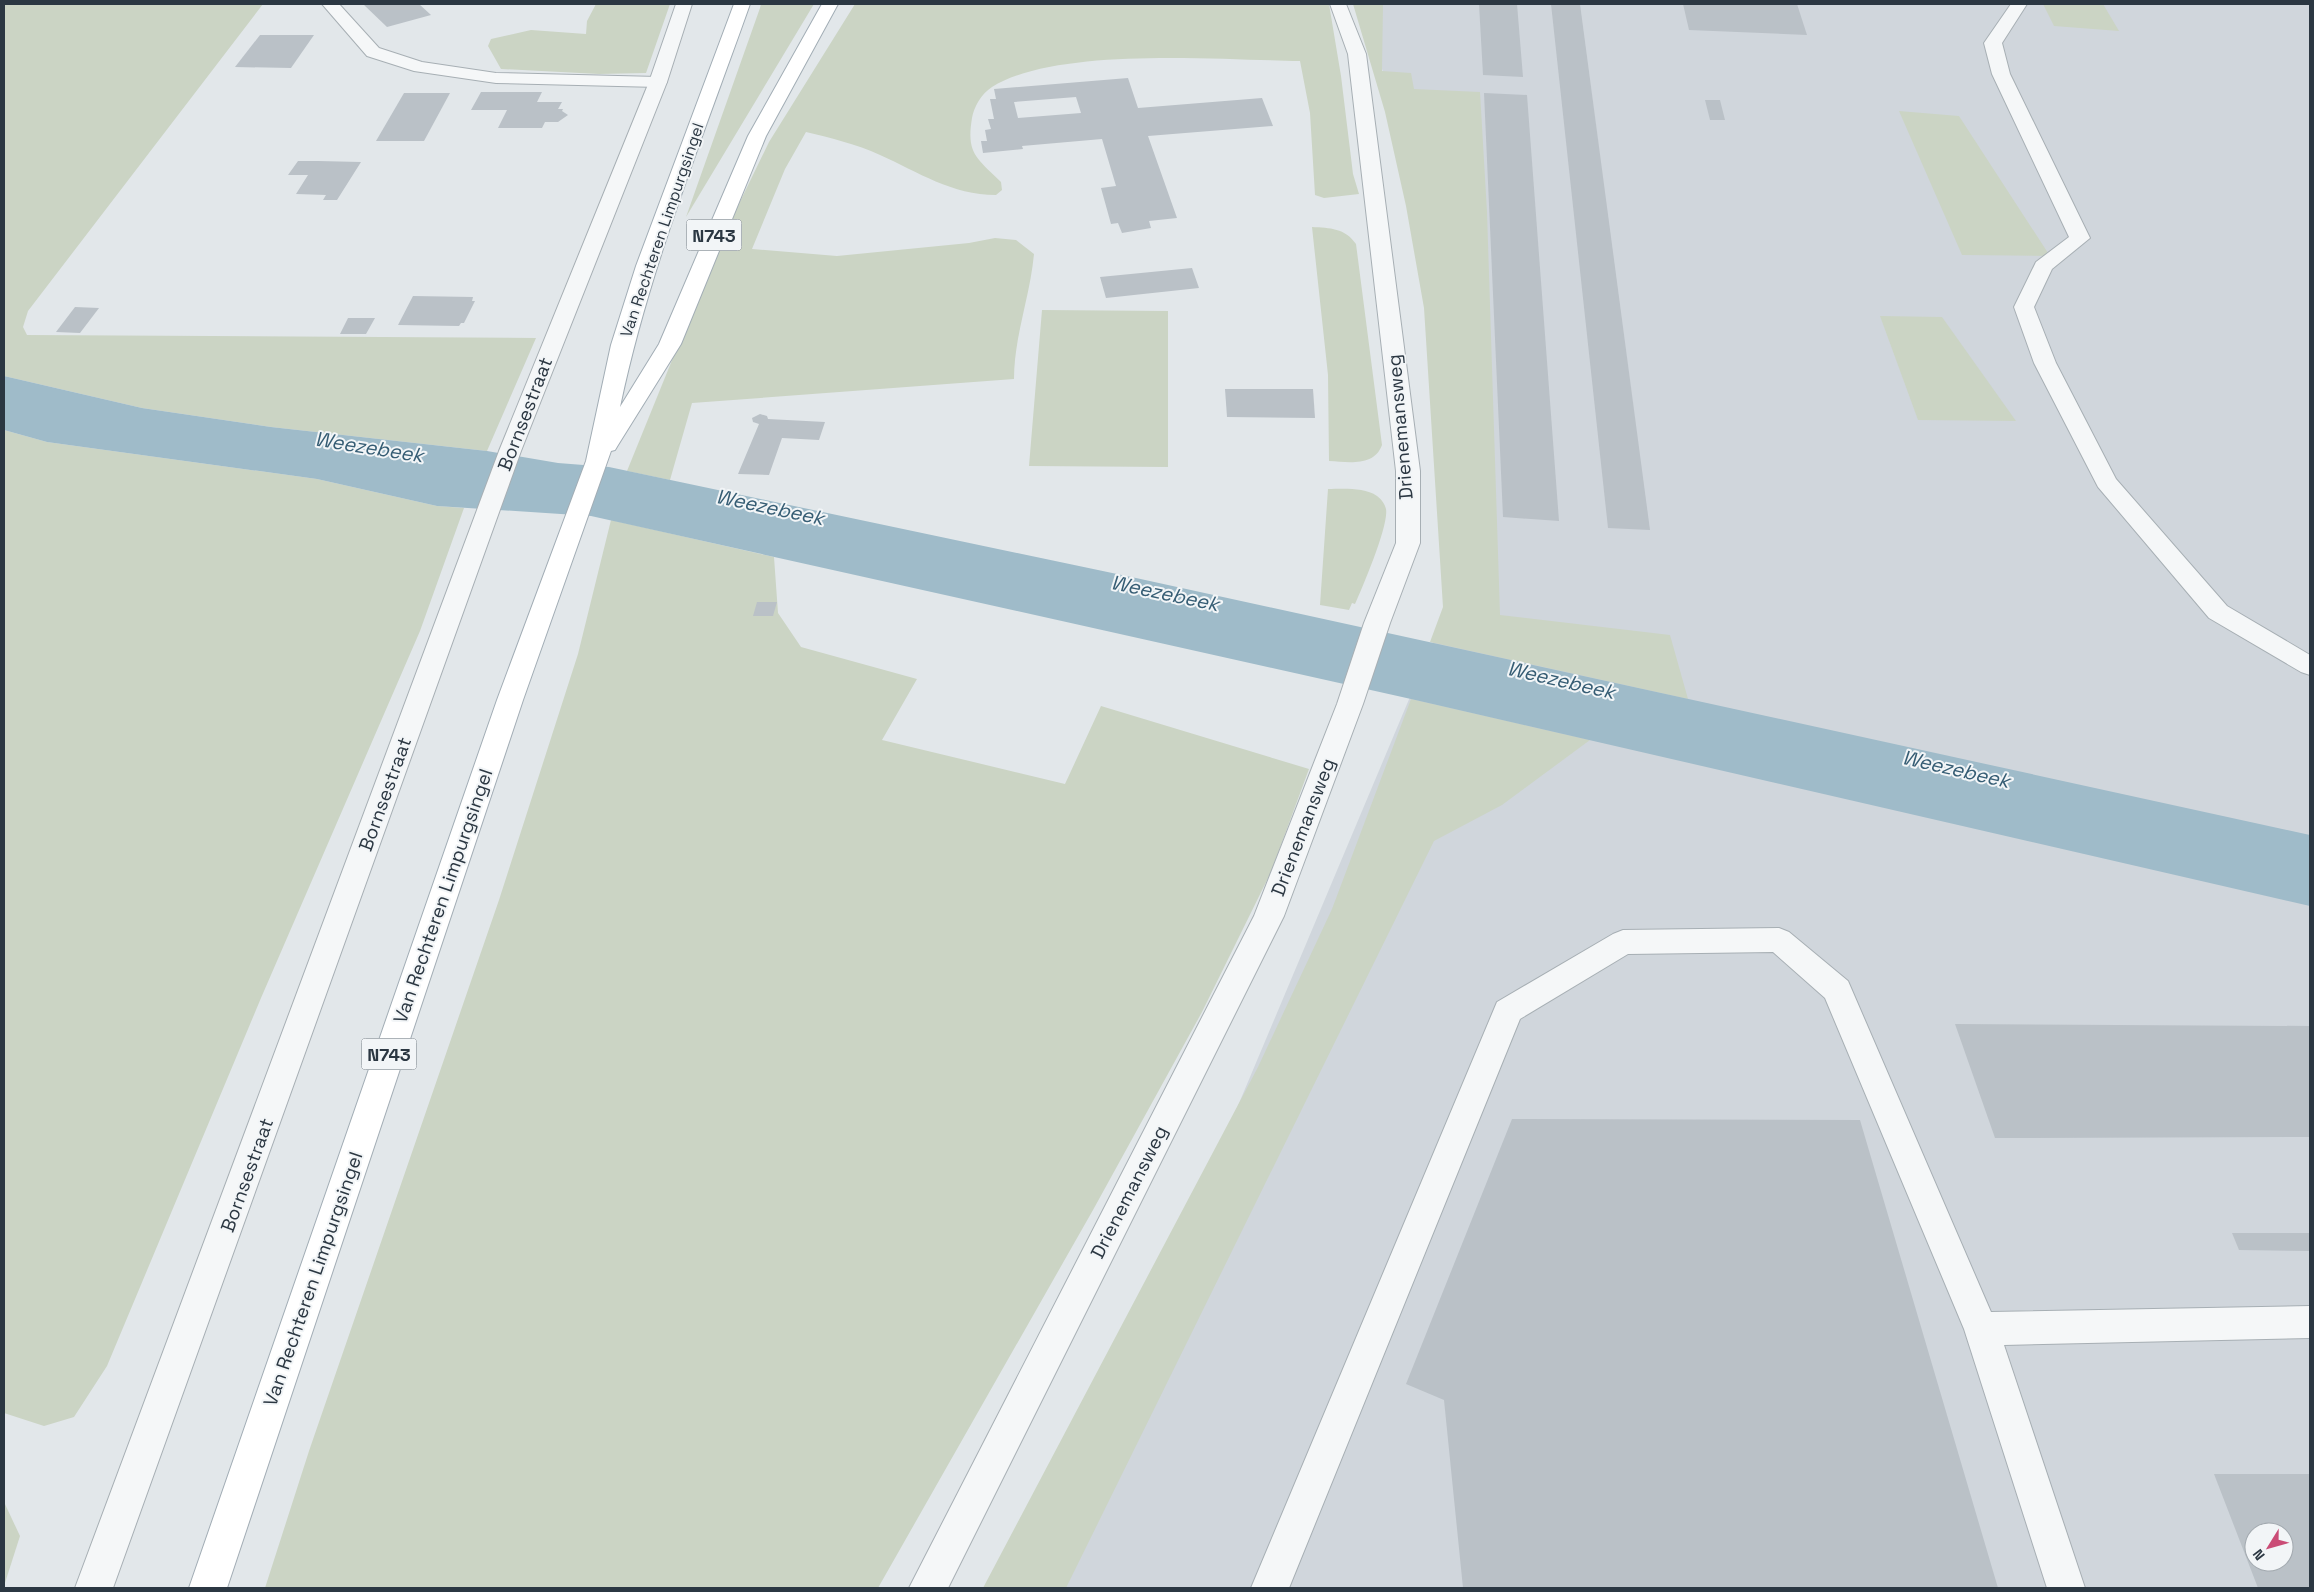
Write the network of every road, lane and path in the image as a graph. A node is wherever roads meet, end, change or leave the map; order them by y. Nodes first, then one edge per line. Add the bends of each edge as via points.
1 (330, 4) edge
2 (684, 4) edge
3 (742, 4) edge
4 (830, 4) edge
5 (1338, 4) edge
6 (2019, 4) edge
7 (658, 82) junction
8 (597, 461) junction
9 (2310, 666) edge
10 (2310, 1322) edge
11 (1981, 1329) junction
12 (94, 1588) edge
13 (208, 1588) edge
14 (928, 1588) edge
15 (1270, 1588) edge
16 (2066, 1588) edge

1 - 7 street via 373,52 420,67 496,78
2 - 7 street, Bornsestraat
3 - 8 main road, Van Rechteren Limpurgsingel / N743 via 646,266 622,345
4 - 8 main road, Van Rechteren Limpurgsingel / N743 via 757,136 670,344
5 - 14 street, Drienemansweg via 1356,54 1408,471 1408,542 1269,916
6 - 9 street via 1993,43 2001,74 2080,238 2043,266 2024,307 2045,363 2106,482 2218,612
7 - 12 street, Bornsestraat via 510,451
8 - 13 main road, Van Rechteren Limpurgsingel / N743 via 506,709
10 - 11 street
11 - 15 street via 1836,990 1779,940 1623,942 1508,1011
11 - 16 street

